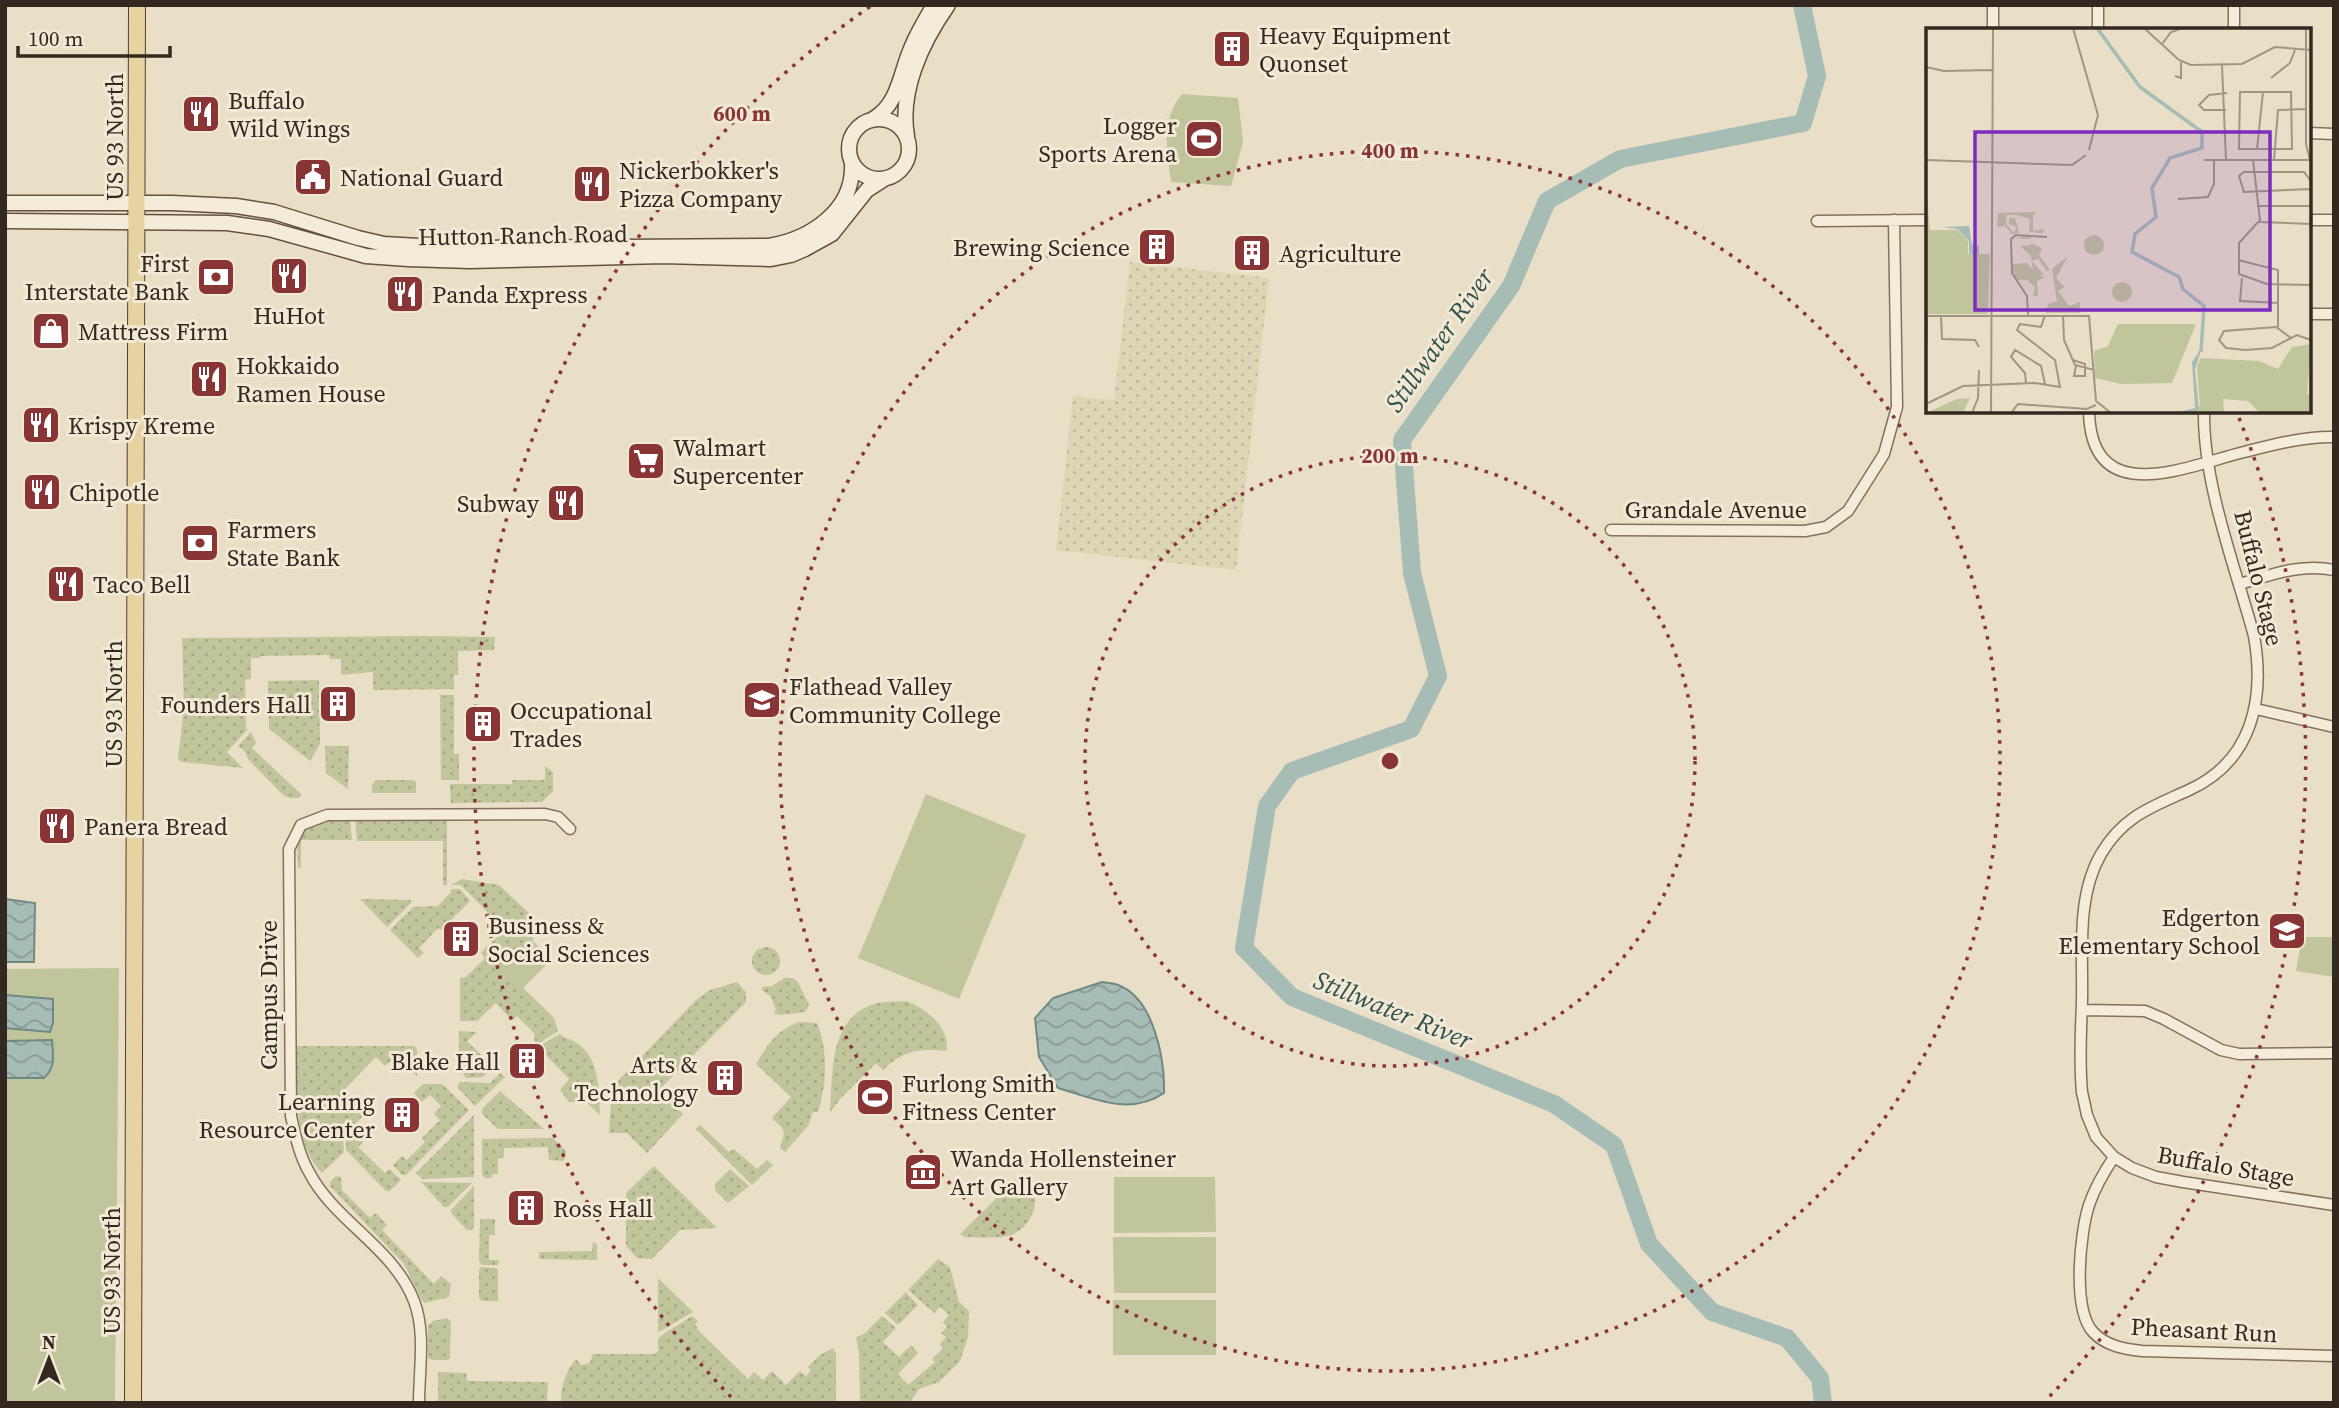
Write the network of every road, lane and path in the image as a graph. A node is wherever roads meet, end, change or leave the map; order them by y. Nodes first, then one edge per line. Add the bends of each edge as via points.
1 (137, 5) edge
2 (934, 5) edge
3 (948, 5) edge
4 (1993, 5) edge
5 (2098, 5) edge
6 (2234, 5) edge
7 (1993, 28) edge
8 (2098, 28) edge
9 (2234, 28) edge
10 (873, 119) junction
11 (2311, 133) edge
12 (2334, 134) edge
13 (907, 138) junction
14 (852, 164) junction
15 (884, 178) junction
16 (5, 203) edge
17 (136, 204) junction
18 (2334, 219) edge
19 (1894, 220) junction
20 (1926, 220) edge
21 (2311, 220) edge
22 (5, 221) edge
23 (1817, 221) dead end
24 (136, 222) junction
25 (2311, 314) edge
26 (2334, 314) edge
27 (2089, 413) edge
28 (2204, 413) edge
29 (2334, 437) edge
30 (2208, 463) junction
31 (1611, 530) dead end
32 (2334, 570) edge
33 (2240, 584) junction
34 (2256, 709) junction
35 (2334, 727) edge
36 (570, 830) dead end
37 (2082, 1010) junction
38 (2334, 1053) edge
39 (2114, 1157) junction
40 (2334, 1205) edge
41 (2334, 1356) edge
42 (133, 1403) edge
43 (419, 1403) edge

1 - 17 main road, US 93 North
2 - 10 main road via 910,50 890,104
3 - 13 main road via 925,45 906,98
4 - 7 street
5 - 8 street
6 - 9 street
10 - 13 main road via 900,126
10 - 14 main road via 863,122 851,136
11 - 12 street
13 - 15 main road via 907,160
14 - 15 main road via 866,176
14 - 17 main road, Hutton Ranch Road via 848,192 828,218 791,242 769,246 409,246 358,239 247,207
15 - 24 main road, Hutton Ranch Road via 867,190 826,239 791,256 771,259 387,258 248,225
16 - 17 main road, Hutton Ranch Road
17 - 24 main road, US 93 North
18 - 21 street
19 - 20 street
19 - 23 street
19 - 31 street, Grandale Avenue via 1897,407 1884,454 1848,511 1826,527 1805,531
22 - 24 main road, Hutton Ranch Road
24 - 42 main road, US 93 North
25 - 26 street
27 - 30 street via 2097,449 2124,471 2157,475
28 - 30 street, Buffalo Stage
29 - 30 street via 2243,452
30 - 33 street, Buffalo Stage
32 - 33 street via 2301,567
33 - 34 street, Buffalo Stage via 2258,659
34 - 35 street
34 - 37 street, Buffalo Stage via 2243,741 2220,769 2192,789 2138,813 2099,856 2085,898
36 - 43 street, Campus Drive via 558,817 545,814 327,815 301,825 289,849 291,1115 298,1145 309,1173 325,1195 393,1266 414,1301 420,1322
37 - 38 street via 2146,1011 2221,1050 2239,1054
37 - 39 street, Buffalo Stage via 2084,1104 2096,1137
39 - 40 street, Buffalo Stage via 2156,1177
39 - 41 street, Pheasant Run via 2095,1189 2084,1228 2081,1305 2086,1322 2098,1336 2114,1346 2142,1351

